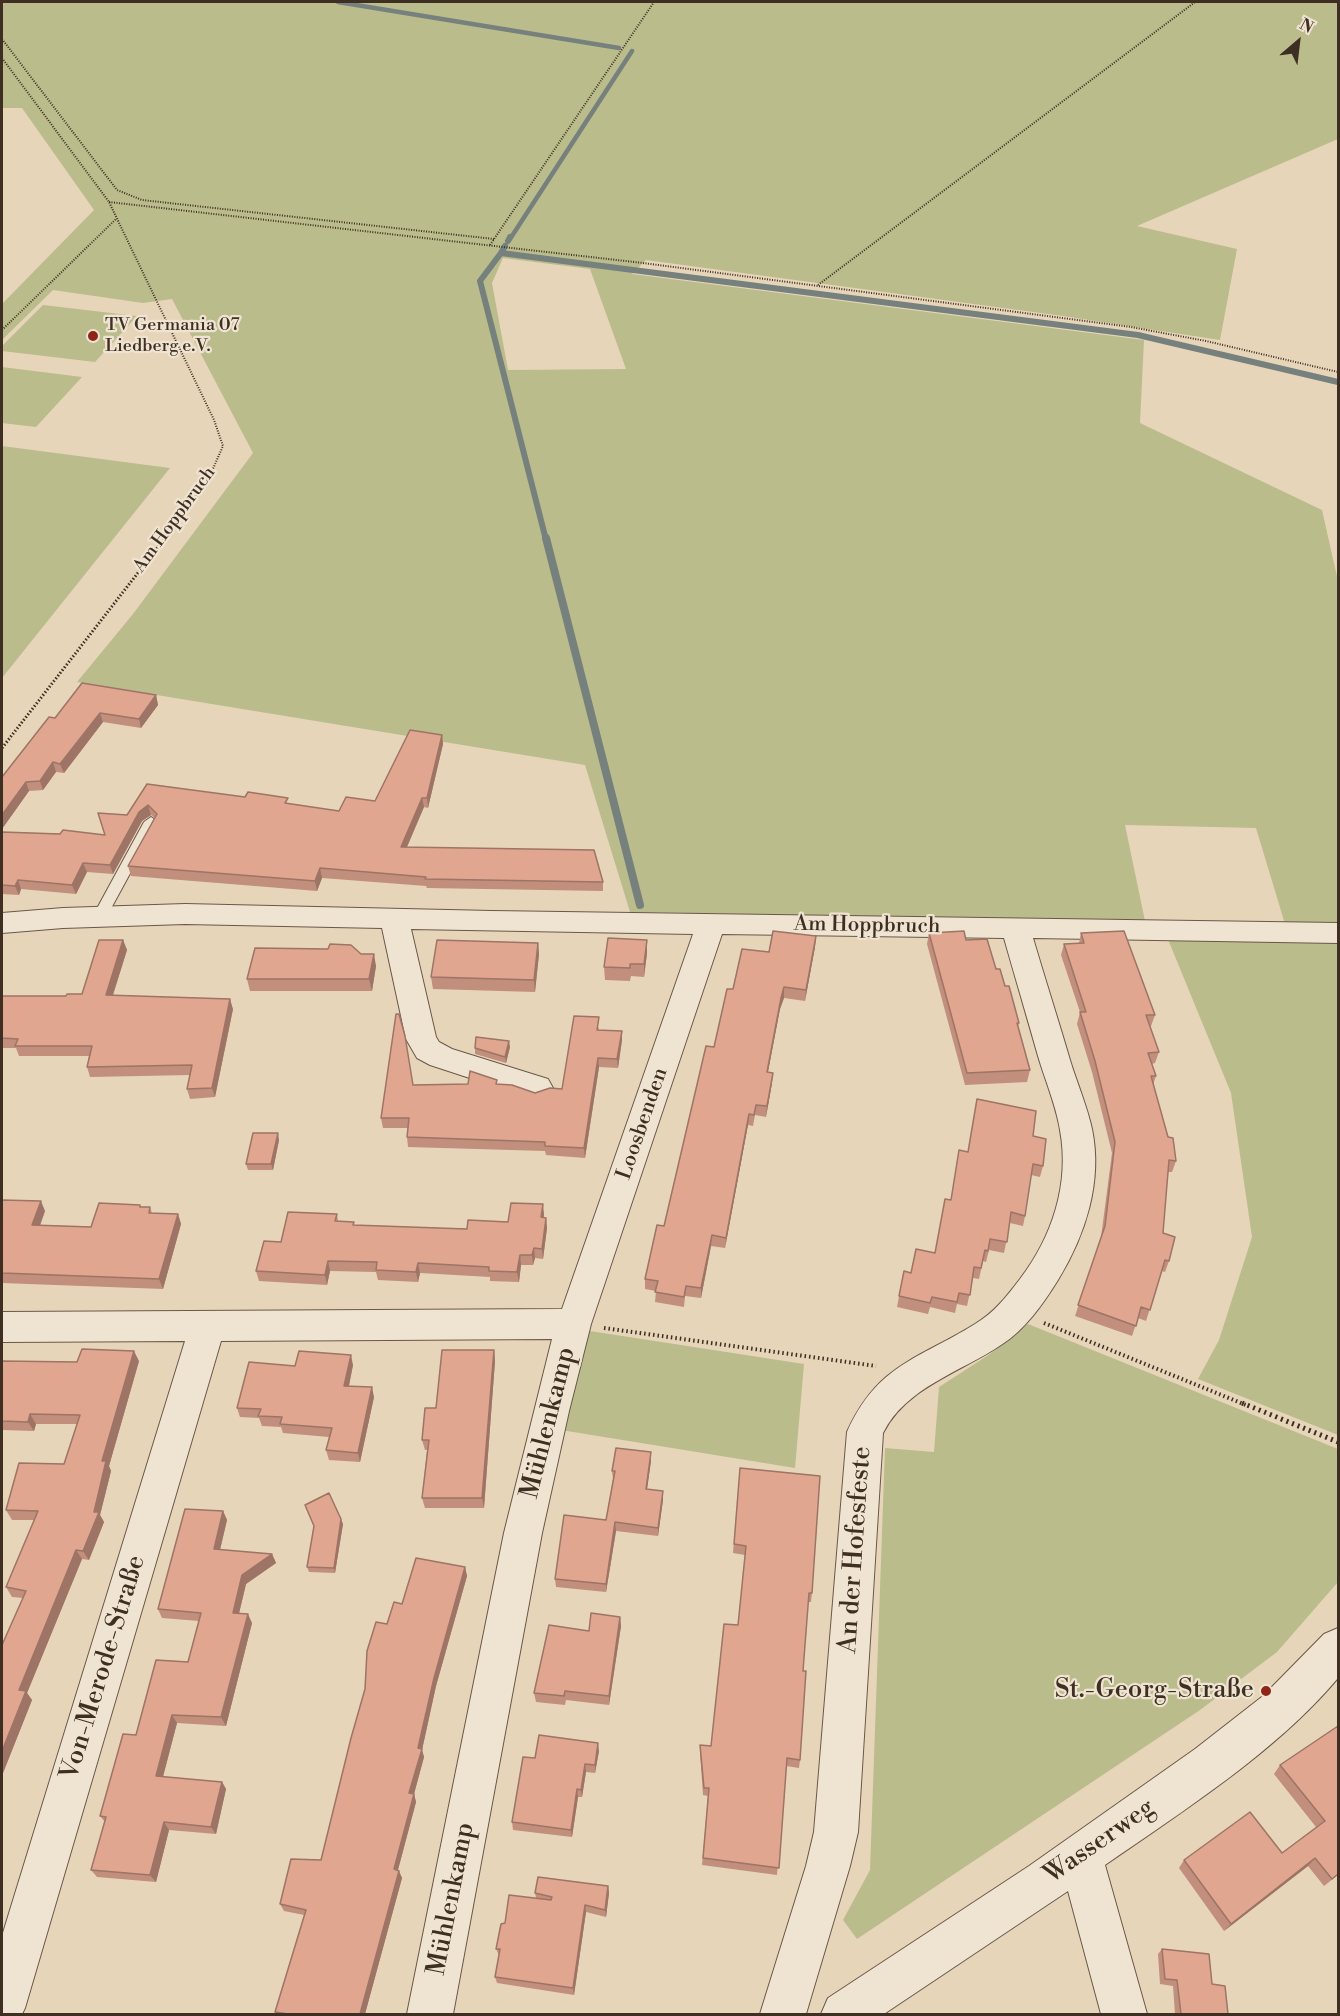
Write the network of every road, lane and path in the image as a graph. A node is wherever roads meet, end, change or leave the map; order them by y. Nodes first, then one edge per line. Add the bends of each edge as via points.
1 (654, 2) edge
2 (1195, 2) edge
3 (2, 39) edge
4 (2, 58) edge
5 (109, 202) junction
6 (116, 219) junction
7 (494, 239) junction
8 (490, 245) junction
9 (817, 285) junction
10 (2, 330) edge
11 (1338, 372) edge
12 (2, 748) edge
13 (151, 822) edge
14 (100, 914) junction
15 (395, 920) junction
16 (2, 922) edge
17 (711, 924) junction
18 (1015, 928) junction
19 (1338, 933) edge
20 (537, 1088) dead end
21 (1015, 1311) junction
22 (574, 1324) junction
23 (2, 1328) edge
24 (207, 1328) junction
25 (921, 1372) junction
26 (1338, 1442) edge
27 (1338, 1648) edge
28 (1081, 1857) junction
29 (2, 2008) edge
30 (430, 2014) edge
31 (783, 2014) edge
32 (844, 2014) edge
33 (1124, 2014) edge

1 - 7 path
2 - 9 path
3 - 7 path via 65,125 124,195
4 - 5 path, Am Hoppbruch
5 - 6 path, Am Hoppbruch
5 - 8 path
6 - 10 path
6 - 12 path, Am Hoppbruch via 223,446 197,497
7 - 8 path
8 - 9 path
9 - 11 path via 1144,328
13 - 14 lane
14 - 15 street, Am Hoppbruch
14 - 16 street, Am Hoppbruch
15 - 17 street, Am Hoppbruch
15 - 20 street via 425,1046 441,1057
17 - 18 street, Am Hoppbruch
17 - 22 street, Loosbenden
18 - 19 street, Am Hoppbruch
18 - 21 street, An der Hofesfeste via 1076,1130 1079,1164 1077,1196 1067,1230 1048,1267
21 - 25 street, An der Hofesfeste via 988,1335
21 - 26 path
22 - 24 street, Mühlenkamp
22 - 25 path
22 - 30 street, Mühlenkamp via 523,1533
23 - 24 street, Mühlenkamp
24 - 29 street, Von-Merode-Straße
25 - 31 street, An der Hofesfeste via 882,1402 865,1432 837,1822 828,1866
27 - 28 street, Wasserweg via 1304,1687 1261,1726
28 - 32 street, Wasserweg
28 - 33 street

